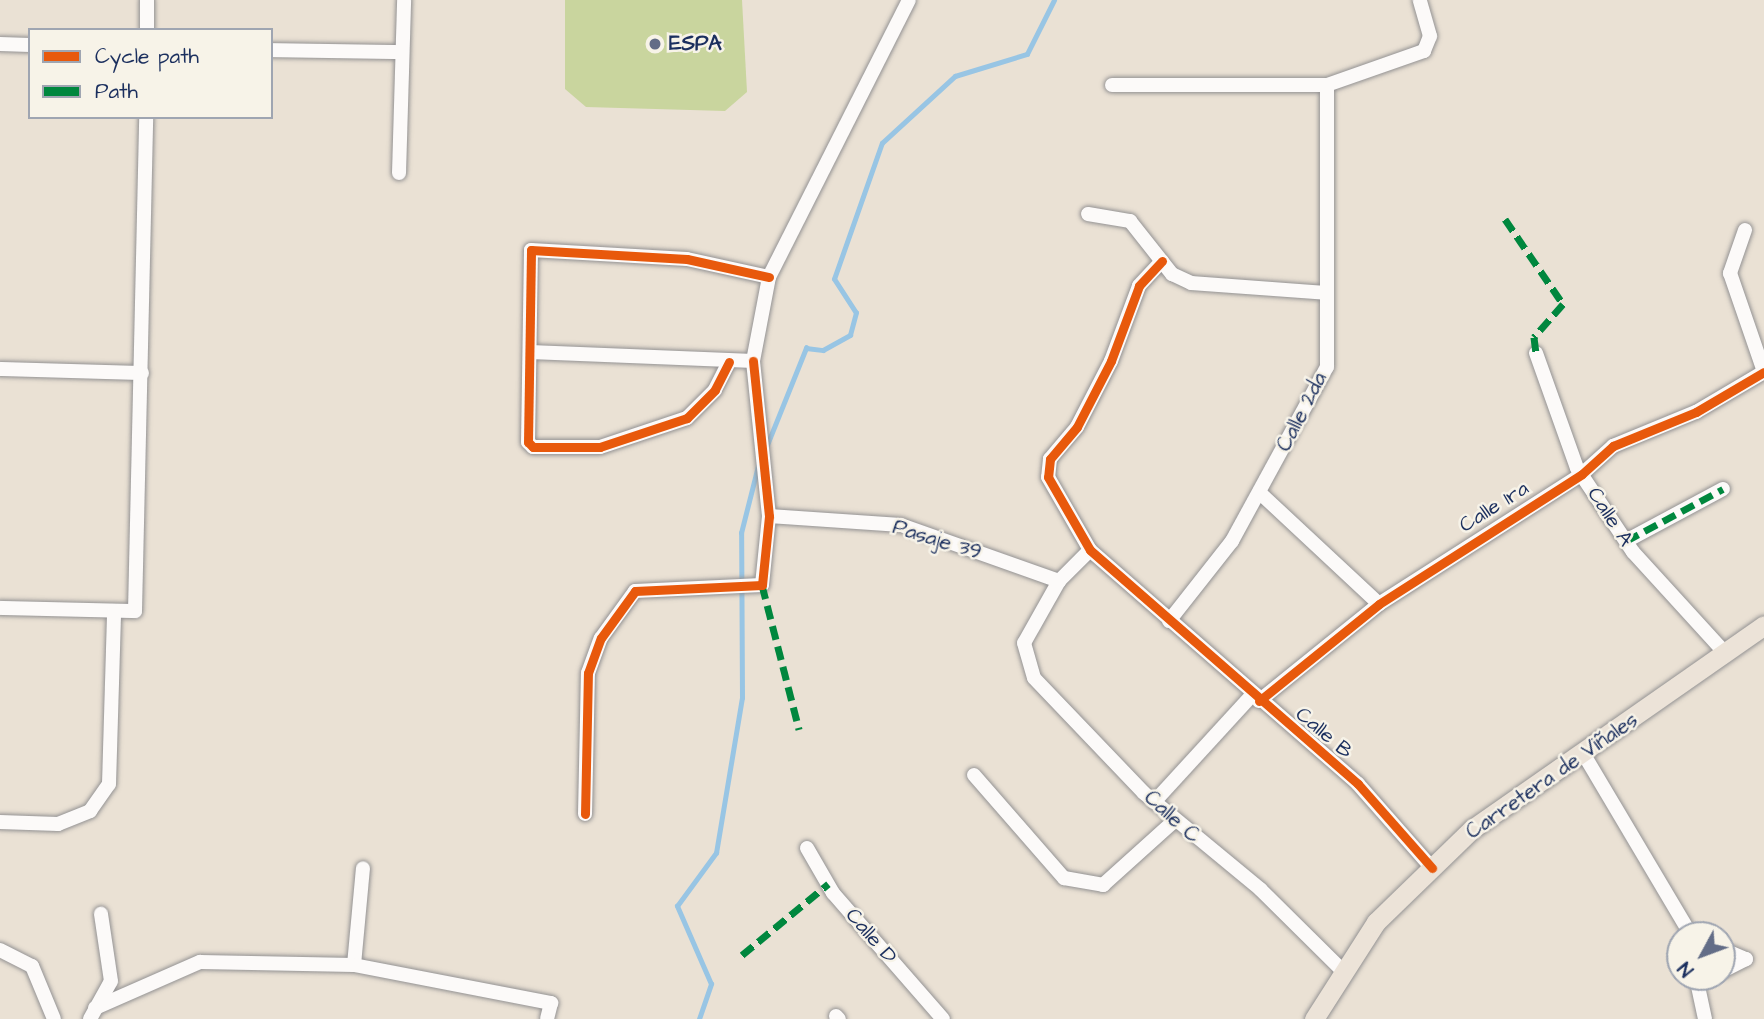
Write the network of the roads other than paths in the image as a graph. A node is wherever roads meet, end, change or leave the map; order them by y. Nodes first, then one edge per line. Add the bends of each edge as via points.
1 (147, 0) edge
2 (404, 0) edge
3 (909, 0) edge
4 (1424, 1) edge
5 (147, 28) edge
6 (0, 44) edge
7 (28, 45) edge
8 (273, 50) edge
9 (402, 52) junction
10 (1112, 85) dead end
11 (1327, 85) junction
12 (146, 119) edge
13 (399, 173) dead end
14 (1088, 214) dead end
15 (1745, 230) dead end
16 (1162, 261) junction
17 (769, 277) junction
18 (1326, 293) junction
19 (531, 352) junction
20 (1536, 353) dead end
21 (753, 361) junction
22 (729, 362) junction
23 (0, 369) edge
24 (1764, 372) edge
25 (142, 373) junction
26 (1582, 474) junction
27 (1723, 489) dead end
28 (1260, 493) junction
29 (769, 516) junction
30 (1626, 541) junction
31 (1090, 550) junction
32 (1059, 581) junction
33 (1380, 604) junction
34 (0, 608) edge
35 (114, 611) junction
36 (1169, 621) junction
37 (1764, 625) edge
38 (1726, 654) junction
39 (1256, 698) junction
40 (1583, 752) junction
41 (974, 775) dead end
42 (1154, 802) junction
43 (586, 814) dead end
44 (1174, 821) junction
45 (0, 822) edge
46 (807, 848) dead end
47 (1432, 868) junction
48 (363, 869) dead end
49 (101, 914) dead end
50 (1683, 921) edge
51 (0, 950) edge
52 (1736, 955) edge
53 (1736, 964) edge
54 (354, 965) junction
55 (1344, 972) junction
56 (1699, 991) edge
57 (93, 1014) edge
58 (54, 1019) edge
59 (547, 1019) edge
60 (943, 1019) edge
61 (1314, 1019) edge
62 (1705, 1019) edge

1 - 5 street
2 - 9 street
3 - 17 street
4 - 11 street via 1430,36 1424,51
6 - 7 street
8 - 9 street
9 - 13 street
10 - 11 street
11 - 18 street, Calle 2da
12 - 25 street
14 - 16 street via 1130,221
15 - 24 street via 1730,273
16 - 18 street via 1191,284
16 - 31 street, Calle B via 1139,286 1111,361 1077,426 1050,459 1048,477
17 - 19 street via 687,259 531,250
17 - 21 street
18 - 28 street, Calle 2da via 1326,367
19 - 22 street
19 - 22 street via 528,442 533,447 600,447 687,418 715,390
20 - 26 street, Calle A
21 - 22 street
21 - 29 street
23 - 25 street
24 - 26 street, Calle 1ra via 1696,412 1614,446
25 - 35 street via 135,611
26 - 30 street, Calle A
26 - 33 street, Calle 1ra
27 - 30 street
28 - 33 street
28 - 36 street, Calle 2da via 1232,541
29 - 32 street, Pasaje 39 via 901,525
29 - 43 street via 762,585 635,591 601,638 588,673
30 - 38 street, Calle A
31 - 32 street
31 - 36 street, Calle B
32 - 42 street, Calle C via 1024,643 1034,678
33 - 39 street, Calle 1ra
34 - 35 street
35 - 45 street via 109,784 90,811 58,824
36 - 39 street, Calle B
37 - 38 main road, Carretera de Viñales
38 - 40 main road, Carretera de Viñales
39 - 42 street, Calle 1ra
39 - 47 street, Calle B via 1358,785
40 - 47 main road, Carretera de Viñales via 1472,829
40 - 50 street
41 - 44 street via 1064,877 1103,885
42 - 44 street, Calle C
44 - 55 street, Calle C via 1260,889
46 - 60 street, Calle D via 833,893
47 - 55 main road, Carretera de Viñales via 1376,922
48 - 54 street
49 - 57 street via 111,981
51 - 58 street via 32,967
52 - 53 street via 1746,959
54 - 57 street via 200,962
54 - 59 street via 551,1003
55 - 61 main road, Carretera de Viñales
56 - 62 street

